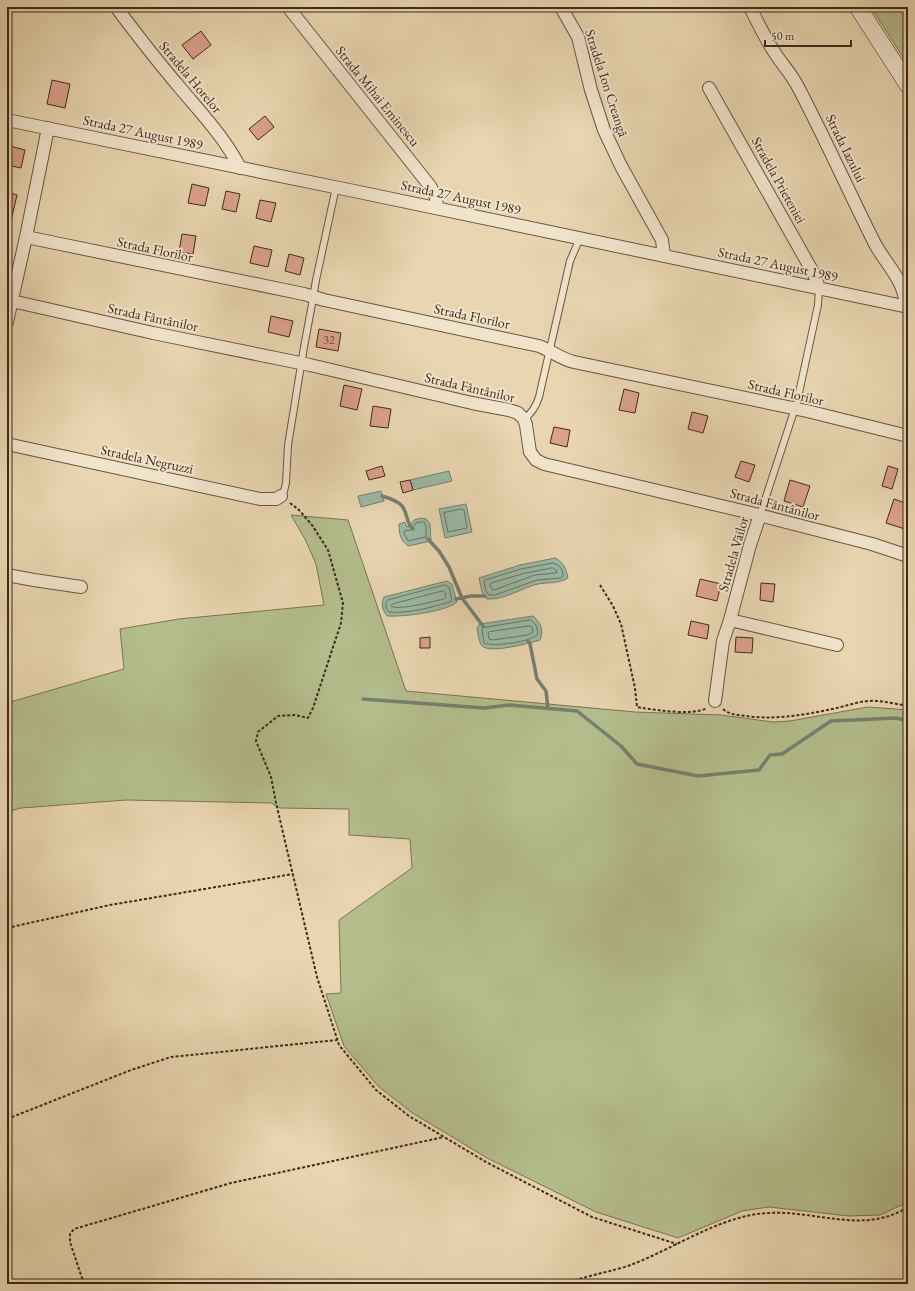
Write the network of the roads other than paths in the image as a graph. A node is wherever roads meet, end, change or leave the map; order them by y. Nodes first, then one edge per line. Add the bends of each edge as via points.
1 (116, 7) edge
2 (288, 7) edge
3 (561, 7) edge
4 (750, 7) edge
5 (858, 7) edge
6 (908, 85) edge
7 (709, 88) dead end
8 (7, 120) edge
9 (48, 128) junction
10 (240, 168) junction
11 (336, 187) junction
12 (437, 208) junction
13 (26, 237) junction
14 (580, 238) junction
15 (664, 256) junction
16 (819, 288) junction
17 (313, 297) junction
18 (12, 301) junction
19 (907, 307) edge
20 (7, 322) edge
21 (550, 351) junction
22 (302, 363) junction
23 (795, 409) junction
24 (524, 419) junction
25 (908, 436) edge
26 (7, 444) edge
27 (281, 496) joint
28 (760, 515) junction
29 (908, 556) edge
30 (7, 575) edge
31 (81, 587) dead end
32 (730, 620) junction
33 (837, 645) dead end
34 (715, 701) dead end

1 - 10 street, Stradela Horelor via 217,132
2 - 12 street, Strada Mihai Eminescu via 430,186 436,198
3 - 15 street, Stradela Ion Creangă via 578,38 604,130 662,240
4 - 19 street, Strada Iazului via 773,51 796,83 874,243 904,290
5 - 6 main road
7 - 16 street, Stradela Prieteniei via 814,274
8 - 9 street, Strada 27 August 1989
9 - 10 street, Strada 27 August 1989
9 - 13 street
10 - 11 street, Strada 27 August 1989
11 - 12 street, Strada 27 August 1989
11 - 17 lane
12 - 14 street, Strada 27 August 1989
13 - 17 street, Strada Florilor
13 - 18 street
14 - 15 street, Strada 27 August 1989
14 - 21 lane via 570,261
15 - 16 street, Strada 27 August 1989
16 - 19 street, Strada 27 August 1989
16 - 23 lane, Stradela Văilor via 818,304
17 - 21 street, Strada Florilor via 539,346
17 - 22 lane
18 - 20 street
18 - 22 street, Strada Fântânilor
21 - 23 street, Strada Florilor via 564,360
21 - 24 lane via 536,406
22 - 24 street, Strada Fântânilor via 509,410 518,413
22 - 27 lane via 288,445 286,483
23 - 25 street, Strada Florilor
23 - 28 lane, Stradela Văilor
24 - 28 street, Strada Fântânilor via 530,452 536,460 544,464
26 - 27 street, Stradela Negruzzi via 260,499 276,499
28 - 29 street, Strada Fântânilor
28 - 32 street, Stradela Văilor
30 - 31 street
32 - 33 street
32 - 34 street, Stradela Văilor via 722,640

